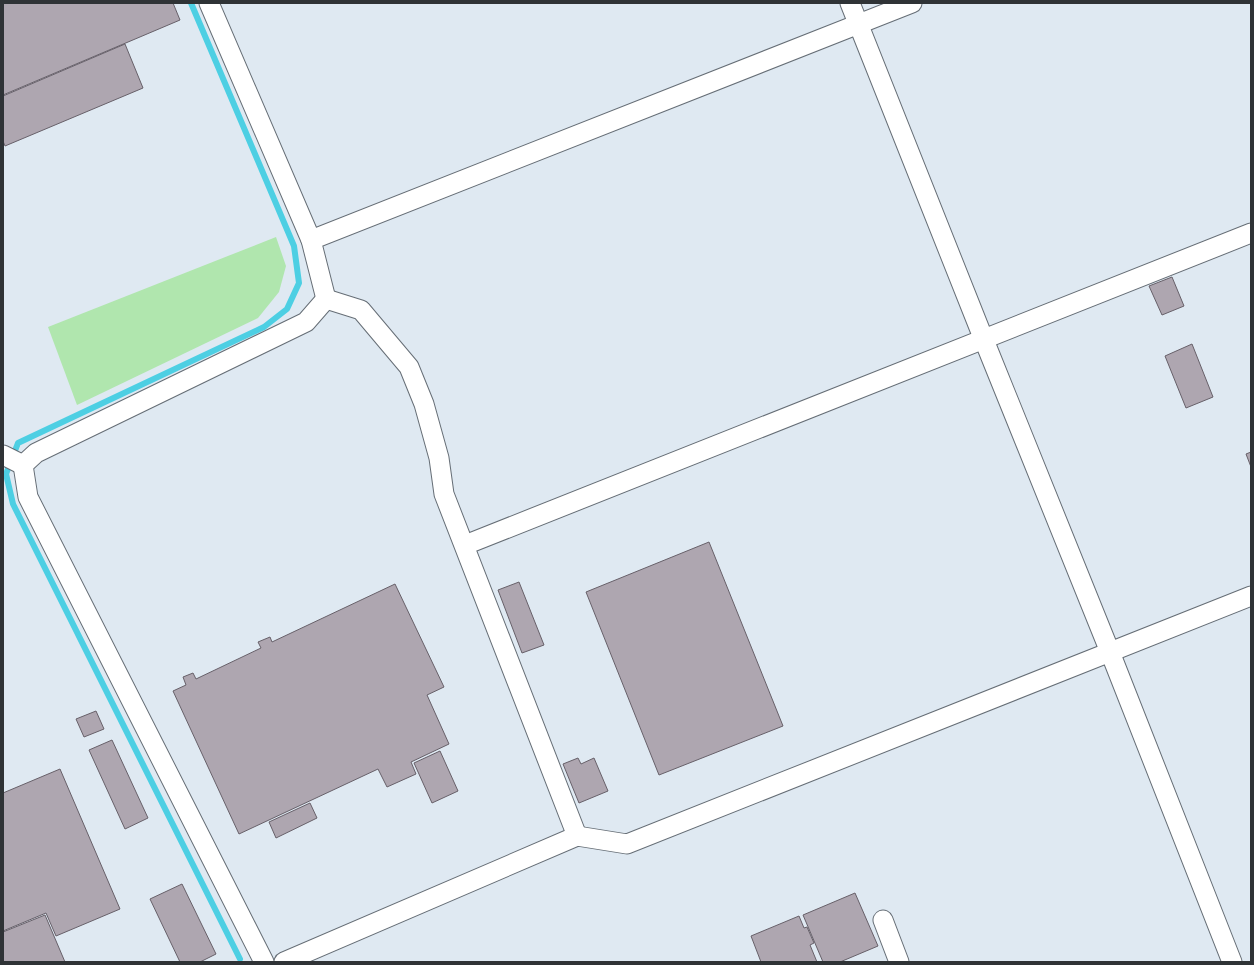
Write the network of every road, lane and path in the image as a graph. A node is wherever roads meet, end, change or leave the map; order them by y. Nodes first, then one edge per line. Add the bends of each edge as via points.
1 (209, 3) edge
2 (850, 3) edge
3 (912, 3) edge
4 (858, 24) junction
5 (1251, 233) edge
6 (311, 240) junction
7 (326, 299) junction
8 (984, 340) junction
9 (3, 455) edge
10 (23, 465) junction
11 (465, 545) junction
12 (1251, 596) edge
13 (1110, 652) junction
14 (577, 836) junction
15 (883, 920) dead end
16 (264, 962) edge
17 (284, 962) edge
18 (899, 962) edge
19 (1232, 962) edge

1 - 6 street
2 - 4 street
3 - 4 street
4 - 6 street
4 - 8 street
5 - 8 street
6 - 7 street
7 - 10 street via 306,322 36,453
7 - 11 street via 361,310 409,367 426,412 439,458 444,494
8 - 11 street
8 - 13 street
9 - 10 street
10 - 16 street via 28,497
11 - 14 street
12 - 13 street
13 - 14 street via 627,844
13 - 19 street
14 - 17 street
15 - 18 street

